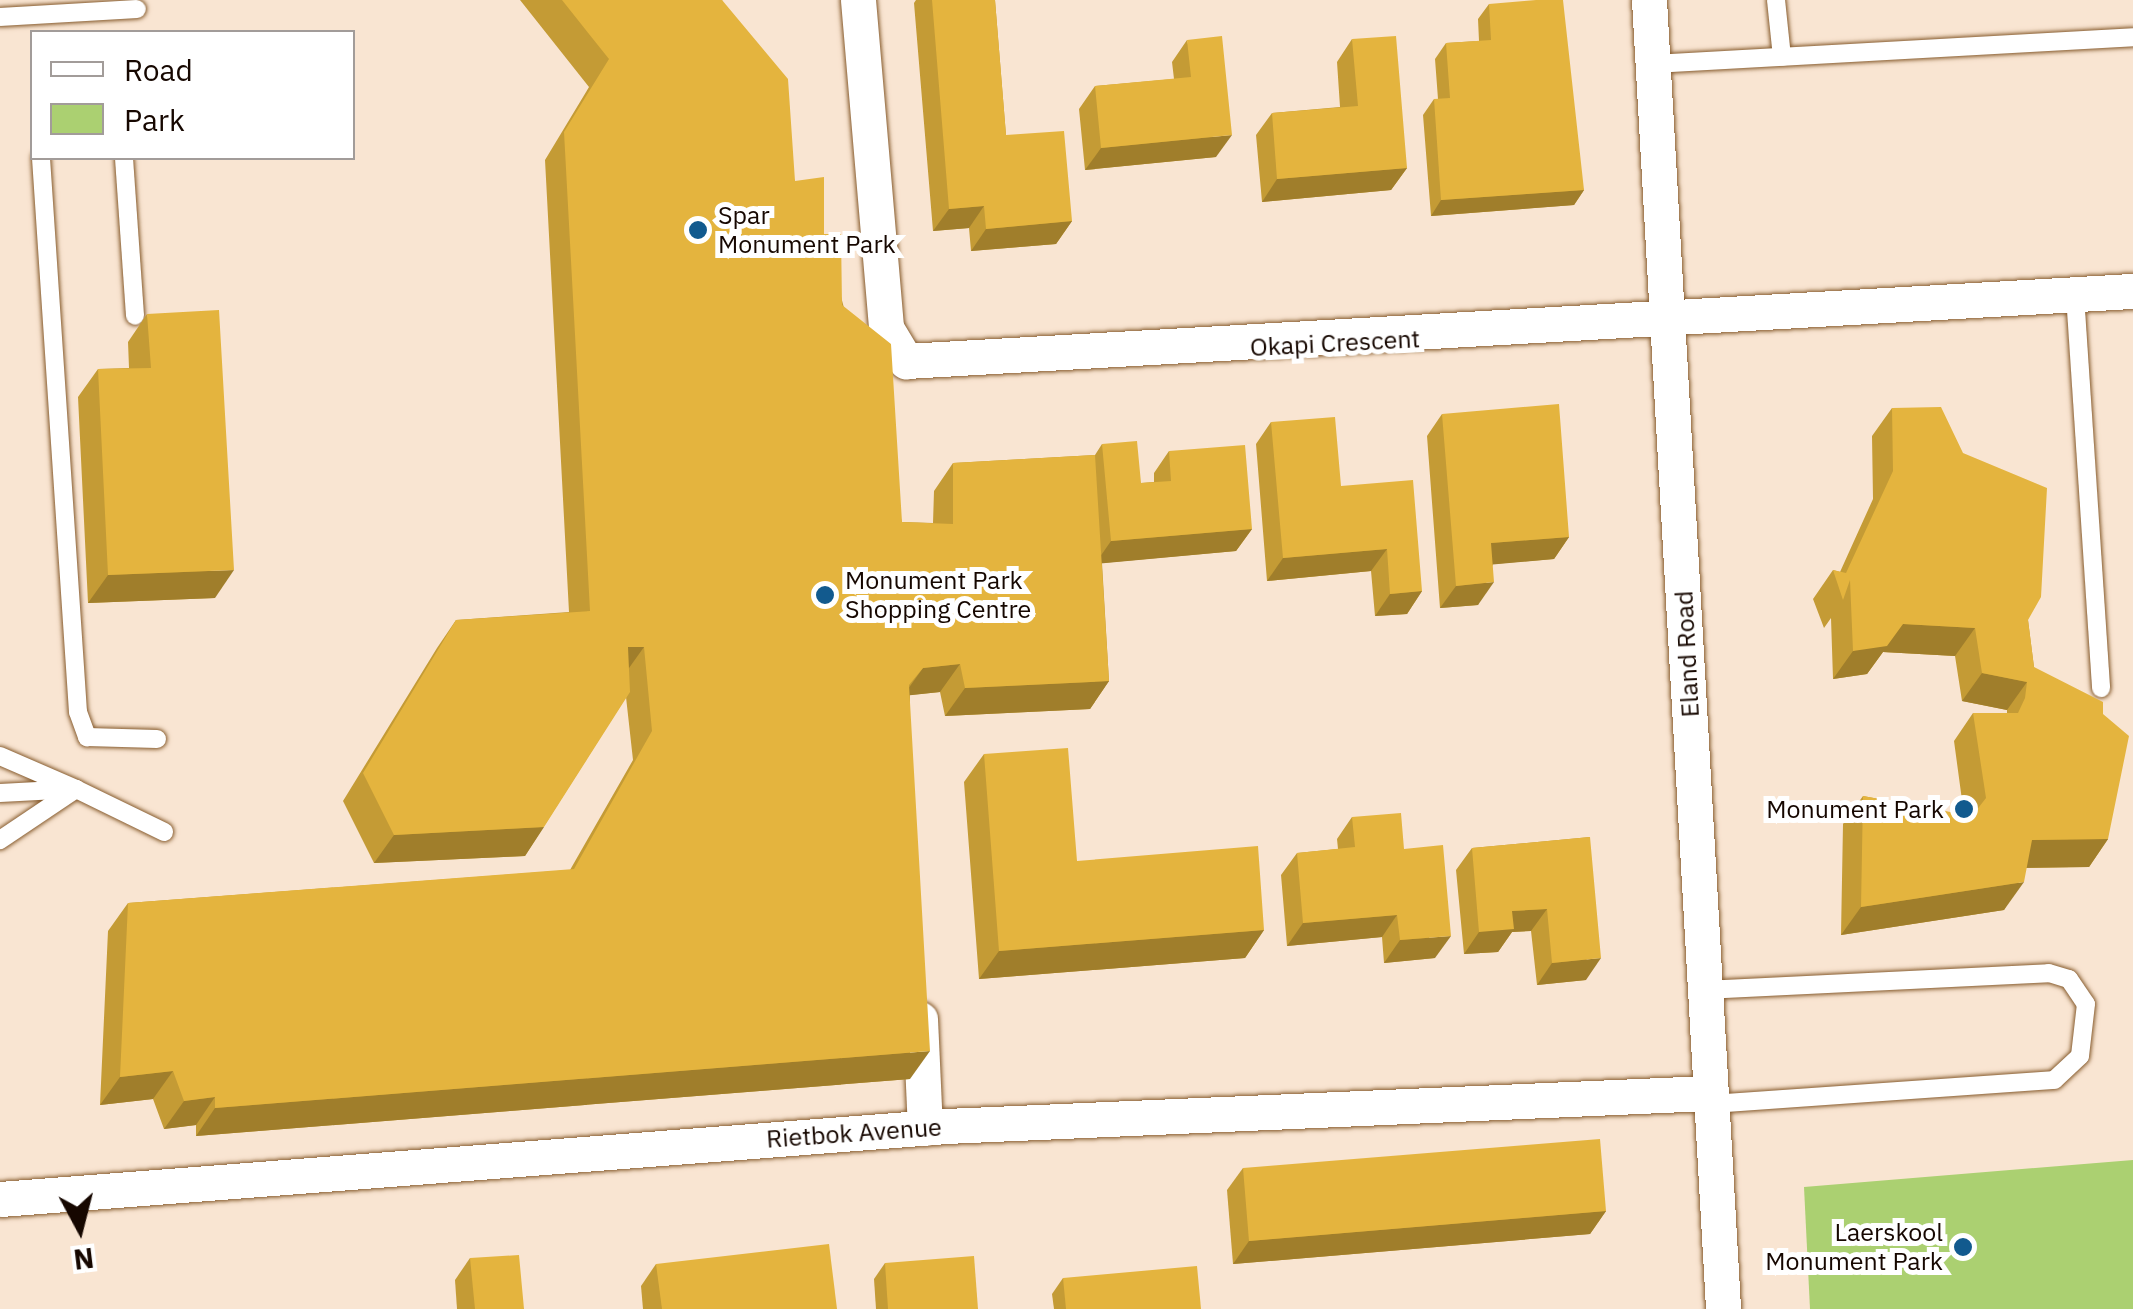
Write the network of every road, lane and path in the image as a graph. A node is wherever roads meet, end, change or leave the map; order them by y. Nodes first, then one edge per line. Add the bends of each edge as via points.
1 (858, 0) edge
2 (1649, 0) edge
3 (1776, 0) edge
4 (137, 10) dead end
5 (0, 17) edge
6 (2133, 37) edge
7 (1782, 57) junction
8 (1653, 64) junction
9 (41, 160) edge
10 (124, 160) edge
11 (2133, 291) edge
12 (2075, 296) junction
13 (136, 316) dead end
14 (1669, 324) junction
15 (2101, 688) dead end
16 (157, 739) dead end
17 (0, 756) edge
18 (76, 789) junction
19 (0, 793) edge
20 (164, 832) dead end
21 (0, 840) edge
22 (918, 974) edge
23 (1704, 990) junction
24 (1710, 1098) junction
25 (924, 1128) junction
26 (0, 1199) edge
27 (1723, 1309) edge

1 - 14 street, Okapi Crescent via 886,328 906,362
2 - 8 street, Eland Road
3 - 7 lane
4 - 5 lane
6 - 7 lane
7 - 8 lane
8 - 14 street, Eland Road
9 - 16 lane via 78,712 87,737
10 - 13 lane
11 - 12 street, Okapi Crescent
12 - 14 street, Okapi Crescent
12 - 15 lane
14 - 23 street, Eland Road
17 - 18 lane
18 - 19 lane
18 - 20 lane
18 - 21 lane
22 - 25 street
23 - 24 street, Eland Road
23 - 24 lane via 2049,973 2069,979 2086,1004 2080,1056 2054,1080
24 - 25 street, Rietbok Avenue
24 - 27 street, Eland Road
25 - 26 street, Rietbok Avenue

